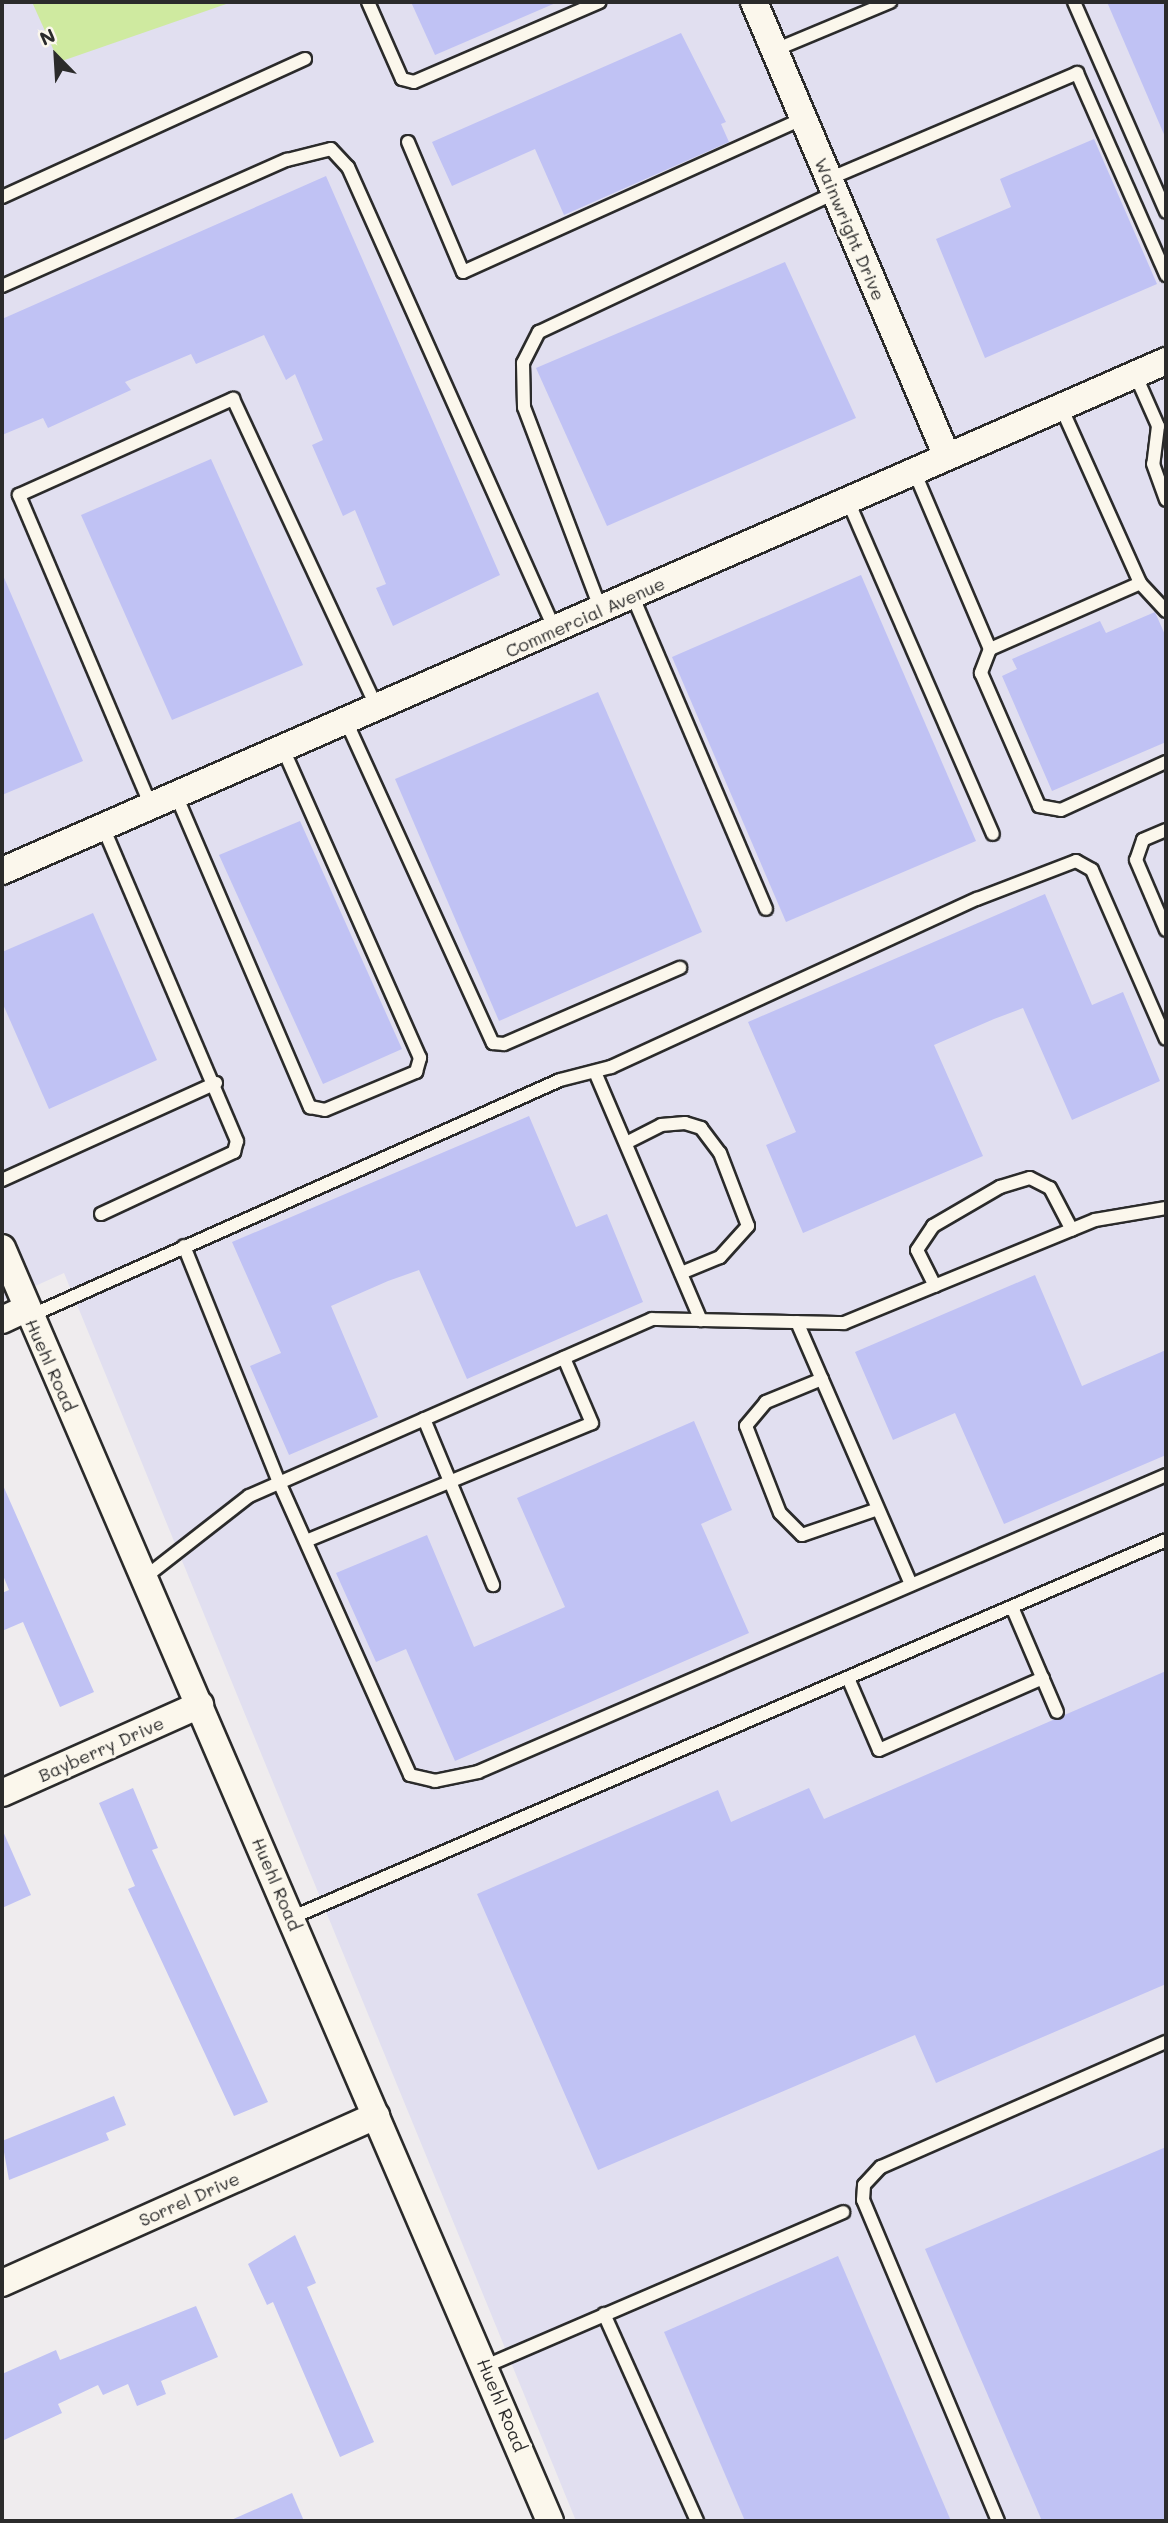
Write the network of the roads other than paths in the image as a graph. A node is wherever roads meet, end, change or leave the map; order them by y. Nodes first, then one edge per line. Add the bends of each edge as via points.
1 (368, 2) edge
2 (600, 2) edge
3 (754, 2) edge
4 (890, 2) edge
5 (1074, 2) edge
6 (775, 50) junction
7 (304, 59) dead end
8 (804, 118) junction
9 (408, 142) dead end
10 (832, 186) junction
11 (2, 197) edge
12 (1166, 212) edge
13 (1166, 275) edge
14 (2, 286) edge
15 (1166, 361) edge
16 (1135, 374) junction
17 (1061, 407) junction
18 (1162, 424) edge
19 (947, 457) junction
20 (914, 471) junction
21 (1166, 500) edge
22 (848, 501) junction
23 (1140, 583) junction
24 (633, 597) junction
25 (601, 610) junction
26 (1166, 611) edge
27 (556, 630) junction
28 (990, 649) junction
29 (377, 708) junction
30 (346, 722) junction
31 (283, 749) junction
32 (1166, 762) edge
33 (176, 795) junction
34 (151, 806) junction
35 (103, 827) junction
36 (1166, 830) edge
37 (993, 834) dead end
38 (2, 871) edge
39 (766, 909) dead end
40 (1166, 930) edge
41 (680, 968) dead end
42 (1166, 1039) edge
43 (595, 1072) junction
44 (216, 1083) junction
45 (626, 1143) junction
46 (2, 1181) edge
47 (1166, 1208) edge
48 (101, 1214) dead end
49 (1072, 1230) junction
50 (184, 1247) junction
51 (2, 1248) edge
52 (681, 1273) junction
53 (935, 1286) junction
54 (28, 1313) junction
55 (2, 1320) edge
56 (701, 1320) junction
57 (797, 1322) junction
58 (564, 1358) junction
59 (822, 1379) junction
60 (424, 1419) junction
61 (1166, 1475) edge
62 (450, 1481) junction
63 (279, 1482) junction
64 (878, 1509) junction
65 (1166, 1540) edge
66 (306, 1541) junction
67 (144, 1578) junction
68 (911, 1584) junction
69 (494, 1586) dead end
70 (1012, 1607) junction
71 (848, 1678) junction
72 (1042, 1678) junction
73 (200, 1705) junction
74 (1057, 1712) dead end
75 (2, 1793) edge
76 (291, 1918) junction
77 (1166, 2042) edge
78 (376, 2116) junction
79 (843, 2212) dead end
80 (2, 2283) edge
81 (604, 2314) junction
82 (486, 2366) junction
83 (550, 2521) edge
84 (697, 2521) edge
85 (998, 2521) edge

1 - 2 lane via 402,79 414,82
3 - 6 street, Wainwright Drive
4 - 6 lane
5 - 12 lane
6 - 8 street, Wainwright Drive
7 - 11 lane
8 - 9 lane via 463,272
8 - 10 street, Wainwright Drive
10 - 13 lane via 1077,73
10 - 19 street, Wainwright Drive
10 - 25 lane via 539,332 523,363 524,407
14 - 27 lane via 287,160 331,149 348,167
15 - 16 street, Commercial Avenue
16 - 17 street, Commercial Avenue
16 - 18 lane
17 - 19 street, Commercial Avenue
17 - 23 lane
18 - 21 lane via 1153,464
19 - 20 street, Commercial Avenue
20 - 22 street, Commercial Avenue
20 - 28 lane
22 - 24 street, Commercial Avenue
22 - 37 lane
23 - 26 lane
23 - 28 lane
24 - 25 street, Commercial Avenue
24 - 39 lane
25 - 27 street, Commercial Avenue
27 - 29 street, Commercial Avenue
28 - 32 lane via 981,673 1039,806 1061,810
29 - 30 street, Commercial Avenue
29 - 34 lane via 233,398 19,495
30 - 31 street, Commercial Avenue
30 - 41 lane via 493,1042 504,1044
31 - 33 street, Commercial Avenue
31 - 33 lane via 419,1058 416,1072 325,1110 310,1107
33 - 34 street, Commercial Avenue
34 - 35 street, Commercial Avenue
35 - 38 street, Commercial Avenue
35 - 44 lane
36 - 40 lane via 1143,841 1136,860
42 - 43 lane via 1092,870 1076,861
43 - 45 lane
43 - 50 lane via 560,1080
44 - 46 lane
44 - 48 lane via 236,1128 233,1152
45 - 52 lane
45 - 52 lane via 661,1125 685,1123 701,1128 720,1153 748,1226 720,1257
47 - 49 lane via 1139,1209
49 - 53 lane
49 - 53 lane via 1050,1188 1030,1178 1000,1187 933,1226 917,1250
50 - 54 lane
50 - 63 lane
51 - 54 street, Huehl Road
52 - 56 lane
53 - 57 lane via 844,1323
54 - 55 street
54 - 67 street, Huehl Road
56 - 57 lane
56 - 58 lane via 652,1319
57 - 59 lane
58 - 60 lane
58 - 62 lane via 592,1423
59 - 64 lane
59 - 64 lane via 766,1402 746,1426 780,1513 802,1535
60 - 62 lane
60 - 63 lane
61 - 68 lane
62 - 66 lane
62 - 69 lane
63 - 66 lane
63 - 67 lane via 248,1496
64 - 68 lane
65 - 70 lane
66 - 68 lane via 410,1774 435,1781 478,1772
67 - 73 street, Huehl Road
70 - 71 lane
70 - 72 lane
71 - 72 lane via 879,1750
71 - 76 lane
72 - 74 lane
73 - 75 street, Bayberry Drive
73 - 76 street, Huehl Road
76 - 78 street, Huehl Road
77 - 85 lane via 881,2167 864,2185 863,2200
78 - 80 street, Sorrel Drive
78 - 82 street, Huehl Road
79 - 81 lane
81 - 82 lane
81 - 84 lane
82 - 83 street, Huehl Road

